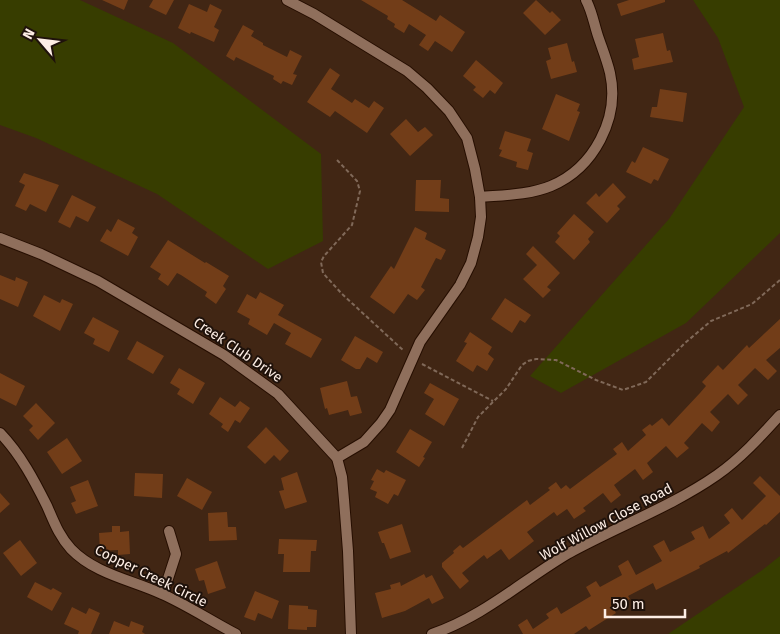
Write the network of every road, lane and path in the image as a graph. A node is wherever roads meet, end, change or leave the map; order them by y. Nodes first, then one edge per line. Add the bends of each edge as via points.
1 (287, 0) edge
2 (586, 0) edge
3 (337, 160) dead end
4 (480, 197) junction
5 (0, 238) edge
6 (780, 280) edge
7 (405, 352) dead end
8 (416, 361) dead end
9 (494, 400) junction
10 (780, 415) edge
11 (0, 433) edge
12 (462, 448) dead end
13 (337, 458) junction
14 (169, 531) dead end
15 (163, 594) junction
16 (236, 634) edge
17 (351, 634) edge
18 (432, 634) edge

1 - 4 street via 407,71 428,88 467,138
2 - 4 street via 610,74 611,104 603,135 584,164 552,185 519,194
3 - 7 path via 357,182 360,191 352,224 324,256 321,268 342,294
4 - 13 street via 478,237 460,285 420,342 381,423 364,442
5 - 13 street, Creek Club Drive via 98,281 224,355 278,394
6 - 9 path via 752,304 711,322 646,382 623,390 556,360 536,359 522,365
8 - 9 path
9 - 12 path via 478,417
10 - 18 street, Wolf Willow Close Road via 729,466 689,493 568,554 472,617
11 - 15 street, Copper Creek Circle via 29,470 54,524 72,550 91,564 129,583
13 - 17 street, Creek Club Drive via 346,517
14 - 15 street via 176,554
15 - 16 street, Copper Creek Circle

